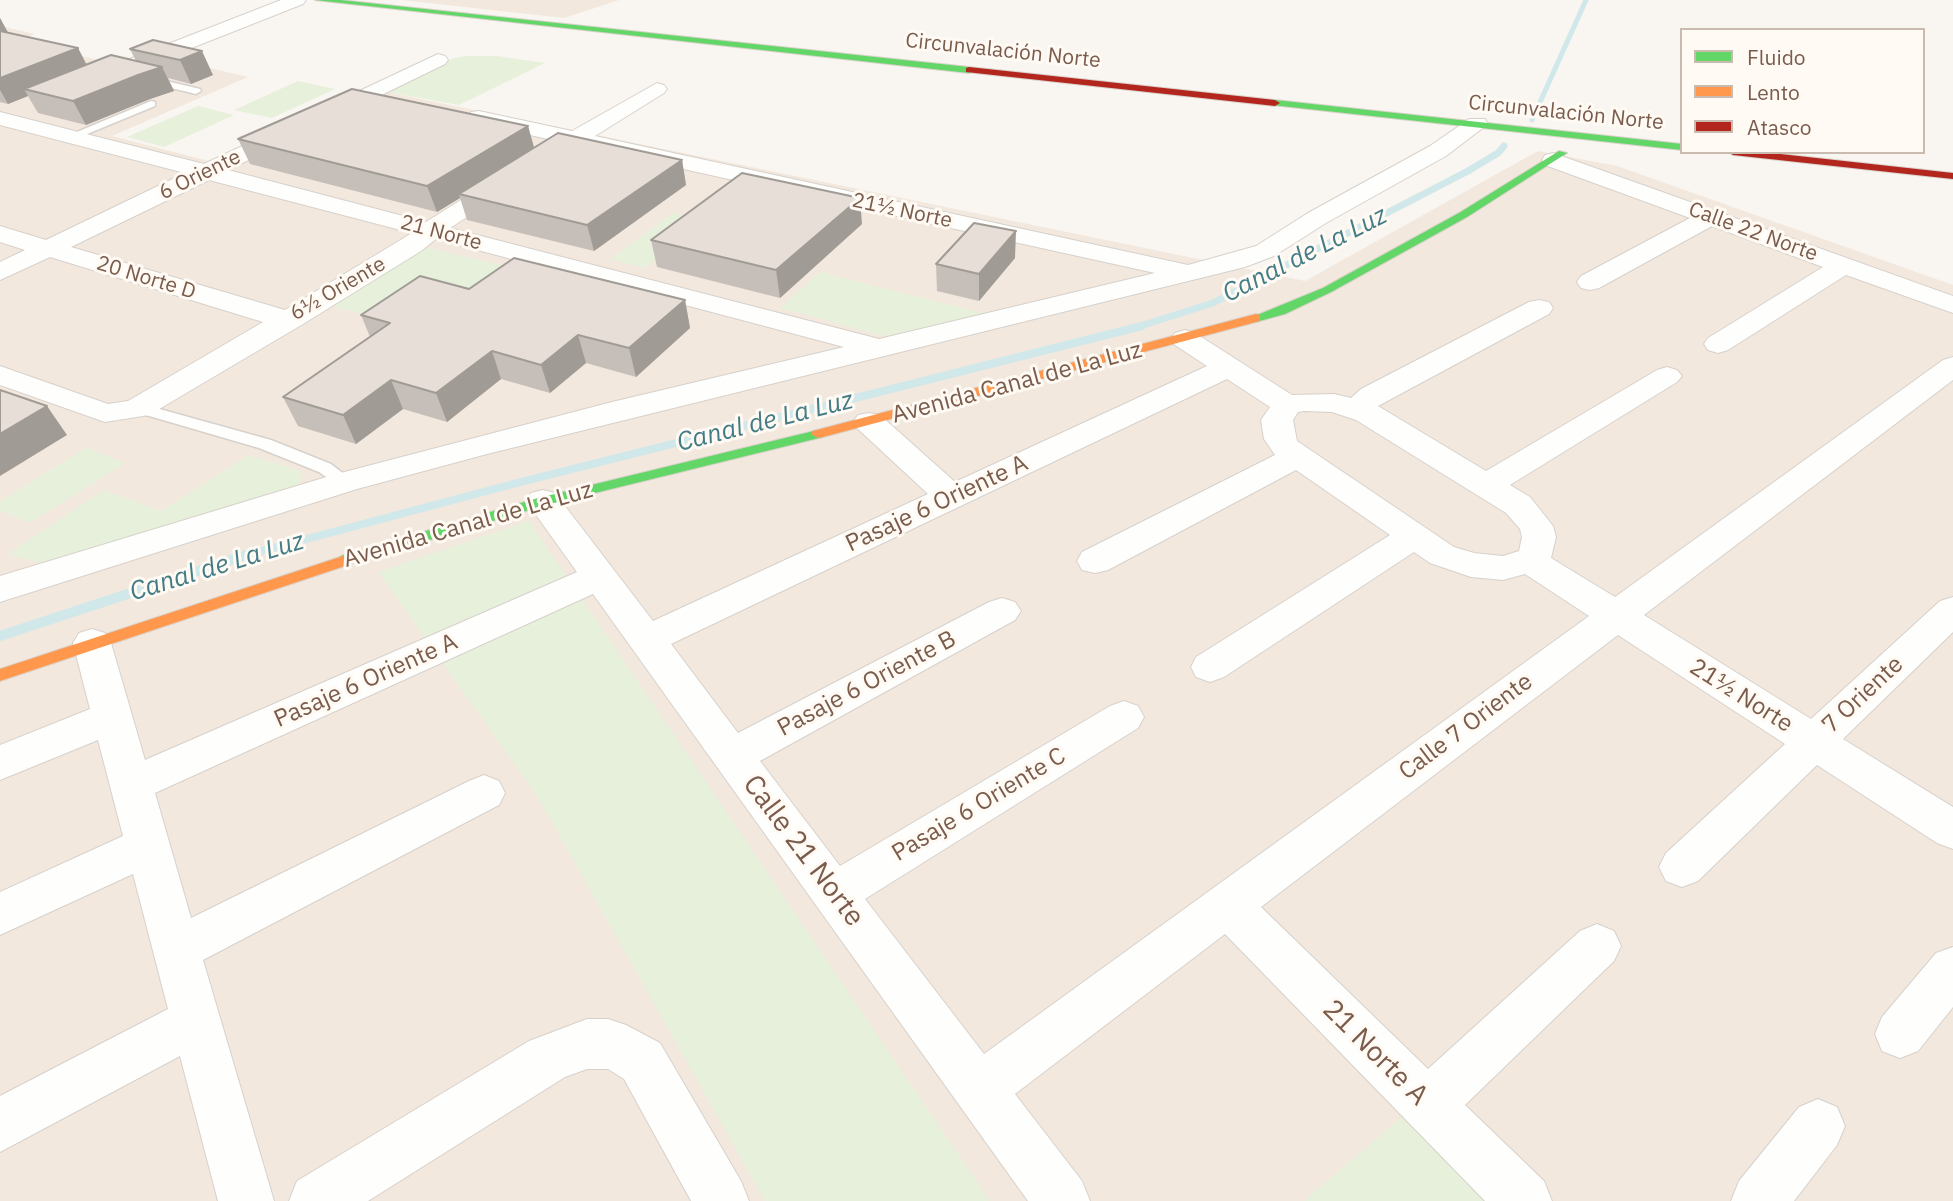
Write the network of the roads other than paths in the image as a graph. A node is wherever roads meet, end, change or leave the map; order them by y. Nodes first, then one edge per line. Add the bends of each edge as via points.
1 (297, 0) edge
2 (319, 0) edge
3 (438, 60) dead end
4 (122, 73) joint
5 (657, 89) dead end
6 (196, 91) edge
7 (369, 93) junction
8 (408, 102) edge
9 (150, 104) edge
10 (26, 107) edge
11 (460, 113) edge
12 (0, 118) edge
13 (1478, 124) junction
14 (71, 137) junction
15 (576, 139) junction
16 (1680, 147) edge
17 (1751, 154) edge
18 (1558, 156) joint
19 (206, 172) junction
20 (1953, 176) edge
21 (1712, 217) junction
22 (430, 231) junction
23 (0, 234) edge
24 (48, 249) junction
25 (1844, 265) junction
26 (1189, 271) junction
27 (0, 272) edge
28 (1590, 282) dead end
29 (1953, 305) edge
30 (1539, 308) dead end
31 (293, 318) junction
32 (1185, 339) junction
33 (1718, 344) dead end
34 (882, 348) junction
35 (1953, 366) edge
36 (1228, 367) junction
37 (1, 376) edge
38 (1667, 376) dead end
39 (1287, 405) junction
40 (1358, 409) junction
41 (130, 410) junction
42 (869, 422) junction
43 (1296, 457) junction
44 (345, 482) junction
45 (1486, 485) junction
46 (951, 497) junction
47 (543, 501) junction
48 (1414, 536) junction
49 (1096, 561) dead end
50 (1530, 561) junction
51 (599, 577) junction
52 (8, 581) edge
53 (1953, 610) edge
54 (1002, 611) dead end
55 (1616, 616) junction
56 (646, 640) junction
57 (92, 643) junction
58 (1210, 667) dead end
59 (0, 675) edge
60 (113, 717) junction
61 (1124, 717) dead end
62 (1814, 742) junction
63 (732, 756) junction
64 (0, 763) edge
65 (132, 784) junction
66 (484, 793) dead end
67 (1953, 830) edge
68 (149, 845) junction
69 (1682, 867) dead end
70 (834, 894) junction
71 (1227, 904) junction
72 (0, 914) edge
73 (1597, 946) dead end
74 (177, 949) junction
75 (1953, 969) edge
76 (196, 1021) junction
77 (1900, 1034) dead end
78 (979, 1089) junction
79 (1428, 1105) junction
80 (0, 1125) edge
81 (1818, 1126) dead end
82 (246, 1201) edge
83 (317, 1201) edge
84 (721, 1201) edge
85 (1062, 1201) edge
86 (1524, 1201) edge
87 (1759, 1201) edge

1 - 4 street
2 - 13 main road, Circunvalación Norte
3 - 7 street, 6 Oriente
4 - 6 lane
5 - 15 street, 6½ Oriente
7 - 8 street
7 - 19 street, 6 Oriente
9 - 14 lane
10 - 12 street
11 - 15 street, 21½ Norte
12 - 14 street, 21 Norte
13 - 16 main road, Circunvalación Norte
13 - 26 street via 1265,251
14 - 19 street, 21 Norte
15 - 22 street, 6½ Oriente
15 - 26 street, 21½ Norte
17 - 20 main road
18 - 21 street, Calle 22 Norte
18 - 32 main road, Avenida Canal de La Luz via 1501,193 1306,300
19 - 22 street, 21 Norte
19 - 24 street, 6 Oriente
21 - 25 street, Calle 22 Norte
21 - 28 street
22 - 31 street, 6½ Oriente
22 - 34 street, 21 Norte
23 - 24 street, 20 Norte D
24 - 27 street, 6 Oriente
24 - 31 street, 20 Norte D via 278,318
25 - 29 street, Calle 22 Norte
25 - 33 street
26 - 34 street
30 - 40 street via 1372,395
31 - 41 street, 6½ Oriente via 275,324
32 - 36 street
32 - 42 main road, Avenida Canal de La Luz
34 - 44 street via 623,409
35 - 55 street, Calle 7 Oriente
36 - 39 street
36 - 46 street, Pasaje 6 Oriente A
37 - 41 street via 105,412
38 - 45 street
39 - 40 street via 1322,402
39 - 43 street via 1280,412 1276,430
40 - 45 street
41 - 44 lane via 265,444 325,468
42 - 46 street
42 - 47 main road, Avenida Canal de La Luz
43 - 48 street
43 - 49 street
44 - 52 street
45 - 50 street via 1518,505 1536,526 1539,546
46 - 56 street, Pasaje 6 Oriente A
47 - 51 street, Calle 21 Norte
47 - 57 main road, Avenida Canal de La Luz
48 - 50 street via 1443,555 1471,565 1503,568
48 - 58 street
50 - 55 street, 21½ Norte
51 - 56 street, Calle 21 Norte
51 - 65 street, Pasaje 6 Oriente A
53 - 62 street, 7 Oriente
54 - 63 street, Pasaje 6 Oriente B
55 - 62 street, 21½ Norte
55 - 71 street, Calle 7 Oriente
56 - 63 street, Calle 21 Norte
57 - 59 main road, Avenida Canal de La Luz
57 - 60 street
60 - 64 street
60 - 65 street
61 - 70 street, Pasaje 6 Oriente C
62 - 67 street, 21½ Norte
62 - 69 street, 7 Oriente
63 - 70 street, Calle 21 Norte
65 - 68 street
66 - 74 street
68 - 72 street
68 - 74 street
70 - 78 street, Calle 21 Norte
71 - 78 street, Calle 7 Oriente
71 - 79 street, 21 Norte A
73 - 79 street
74 - 76 street
75 - 77 street
76 - 80 street
76 - 82 street
78 - 85 street, Calle 21 Norte
79 - 86 street, 21 Norte A
81 - 87 street
83 - 84 street via 547,1059 577,1047 608,1044 626,1049 642,1061

